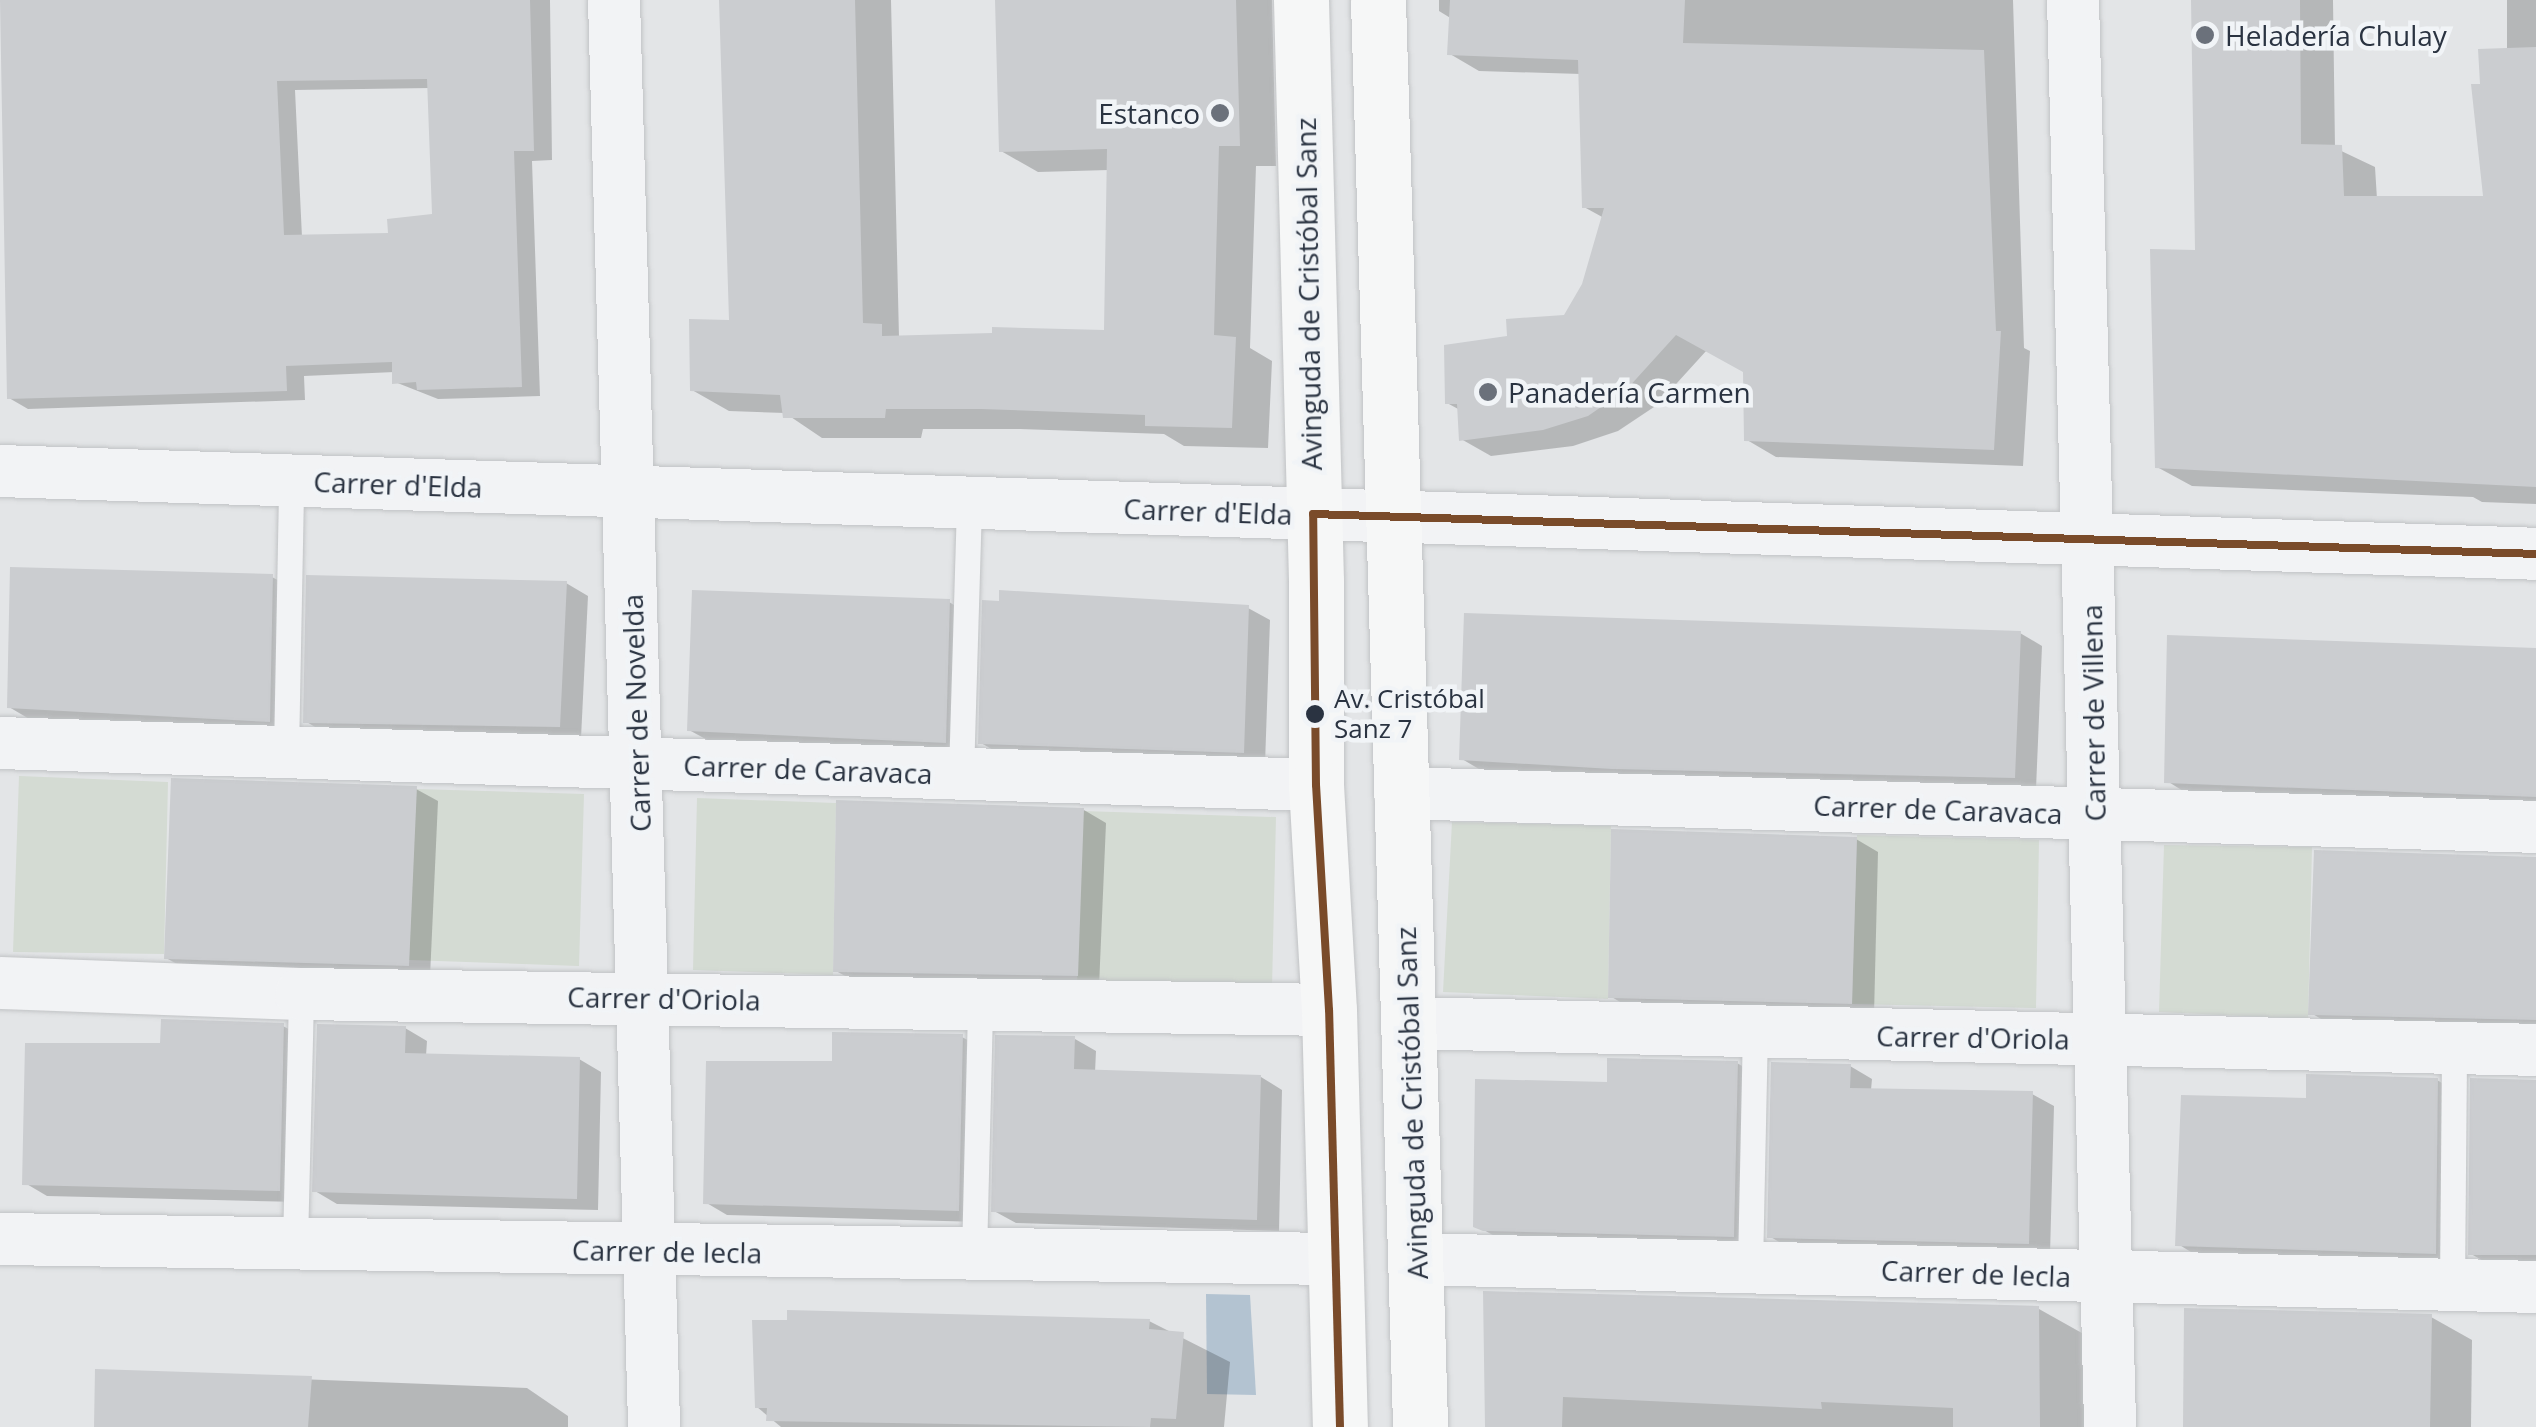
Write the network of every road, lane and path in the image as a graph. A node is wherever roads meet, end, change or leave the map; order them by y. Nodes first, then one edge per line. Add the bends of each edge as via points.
1 (614, 0) edge
2 (1301, 0) edge
3 (1378, 0) edge
4 (2073, 0) edge
5 (0, 472) edge
6 (291, 481) junction
7 (628, 491) junction
8 (969, 503) junction
9 (1313, 514) junction
10 (1393, 516) junction
11 (2089, 539) junction
12 (2536, 554) edge
13 (0, 743) edge
14 (286, 752) junction
15 (638, 763) junction
16 (961, 774) junction
17 (1316, 785) junction
18 (1400, 793) junction
19 (2096, 814) junction
20 (2536, 828) edge
21 (0, 983) edge
22 (301, 994) junction
23 (642, 998) junction
24 (980, 1001) junction
25 (1329, 1010) junction
26 (1410, 1024) junction
27 (1755, 1034) junction
28 (2100, 1039) junction
29 (2454, 1048) junction
30 (2536, 1050) edge
31 (0, 1239) edge
32 (295, 1243) junction
33 (648, 1251) junction
34 (974, 1255) junction
35 (1335, 1259) junction
36 (1416, 1259) junction
37 (1750, 1267) junction
38 (2106, 1276) junction
39 (2452, 1285) junction
40 (2536, 1287) edge
41 (654, 1427) edge
42 (1340, 1427) edge
43 (1420, 1427) edge
44 (2110, 1427) edge

1 - 7 street, Carrer de Novelda
2 - 9 street, Avinguda de Cristóbal Sanz
3 - 10 street, Avinguda de Cristóbal Sanz
4 - 11 street, Carrer de Villena
5 - 6 street, Carrer d'Elda
6 - 7 street, Carrer d'Elda
6 - 14 lane
7 - 8 street, Carrer d'Elda
7 - 15 street, Carrer de Novelda
8 - 9 street, Carrer d'Elda
8 - 16 lane
9 - 10 street, Carrer d'Elda
9 - 17 street, Avinguda de Cristóbal Sanz
10 - 11 street, Carrer d'Elda
10 - 18 street, Avinguda de Cristóbal Sanz
11 - 12 street, Carrer d'Elda
11 - 19 street, Carrer de Villena
13 - 14 street, Carrer de Caravaca
14 - 15 street, Carrer de Caravaca
15 - 16 street, Carrer de Caravaca
15 - 23 street, Carrer de Novelda
16 - 17 street, Carrer de Caravaca
17 - 25 street, Avinguda de Cristóbal Sanz
18 - 19 street, Carrer de Caravaca
18 - 26 street, Avinguda de Cristóbal Sanz
19 - 20 street, Carrer de Caravaca
19 - 28 street, Carrer de Villena
21 - 22 street, Carrer d'Oriola
22 - 23 street, Carrer d'Oriola
22 - 32 lane
23 - 24 street, Carrer d'Oriola
23 - 33 street, Carrer de Novelda
24 - 25 street, Carrer d'Oriola
24 - 34 lane
25 - 35 street, Avinguda de Cristóbal Sanz
26 - 27 street, Carrer d'Oriola
26 - 36 street, Avinguda de Cristóbal Sanz
27 - 28 street, Carrer d'Oriola
27 - 37 lane
28 - 29 street, Carrer d'Oriola
28 - 38 street, Carrer de Villena
29 - 30 street, Carrer d'Oriola
29 - 39 lane
31 - 32 street, Carrer de Iecla
32 - 33 street, Carrer de Iecla
33 - 34 street, Carrer de Iecla
33 - 41 street, Carrer de Novelda
34 - 35 street, Carrer de Iecla
35 - 42 street, Avinguda de Cristóbal Sanz
36 - 37 street, Carrer de Iecla
36 - 43 street, Avinguda de Cristóbal Sanz
37 - 38 street, Carrer de Iecla
38 - 39 street, Carrer de Iecla
38 - 44 street, Carrer de Villena
39 - 40 street, Carrer de Iecla

